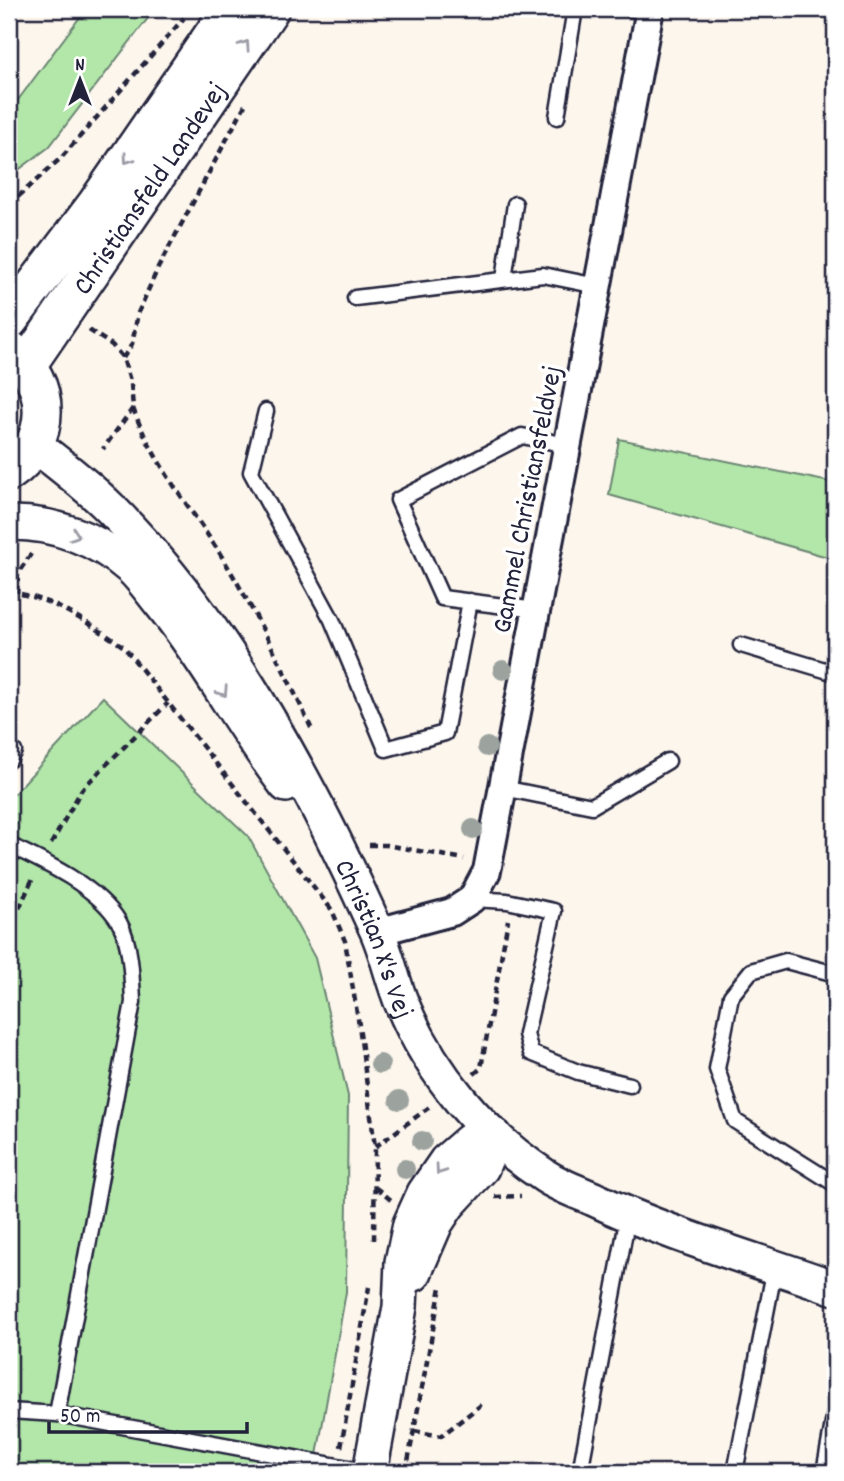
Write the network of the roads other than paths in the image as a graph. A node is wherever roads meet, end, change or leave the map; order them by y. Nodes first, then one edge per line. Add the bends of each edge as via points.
1 (231, 9) edge
2 (270, 9) edge
3 (575, 9) edge
4 (643, 10) edge
5 (557, 117) dead end
6 (515, 204) dead end
7 (504, 279) junction
8 (597, 286) junction
9 (355, 298) dead end
10 (9, 320) edge
11 (18, 357) edge
12 (266, 411) dead end
13 (35, 444) junction
14 (568, 445) junction
15 (9, 472) edge
16 (9, 523) edge
17 (470, 601) junction
18 (537, 610) junction
19 (741, 645) dead end
20 (835, 673) edge
21 (667, 761) dead end
22 (503, 788) junction
23 (9, 845) edge
24 (353, 850) junction
25 (472, 899) junction
26 (377, 932) junction
27 (832, 973) dead end
28 (630, 1085) dead end
29 (495, 1136) junction
30 (835, 1184) edge
31 (628, 1216) junction
32 (775, 1266) junction
33 (835, 1288) edge
34 (9, 1411) edge
35 (57, 1414) junction
36 (834, 1421) edge
37 (359, 1470) edge
38 (580, 1472) edge
39 (735, 1472) edge
40 (824, 1472) edge

1 -> 10 main road, Christiansfeld Landevej via 96,205
11 -> 2 main road, Christiansfeld Landevej
3 - 5 lane
4 - 8 street, Gammel Christiansfeldvej
6 - 7 lane
7 - 8 lane via 542,275
7 - 9 lane
8 - 14 street, Gammel Christiansfeldvej
11 - 13 main road via 40,390 43,403
12 - 17 lane via 251,472 332,620 386,749 445,733
13 - 15 main road
13 - 24 street, Christian X's Vej via 108,505 208,623
14 - 17 lane via 522,436 398,500 442,598
14 - 18 street, Gammel Christiansfeldvej
16 -> 24 street via 55,528 93,542 132,569 186,635 263,755
17 - 18 lane
18 - 22 street, Gammel Christiansfeldvej
19 - 20 lane
21 - 22 lane via 592,806
22 - 25 street, Gammel Christiansfeldvej via 487,871
23 - 35 lane via 89,890 120,923 132,966 133,1002
24 - 26 street, Christian X's Vej
25 - 26 street via 452,912
25 - 28 lane via 554,911 526,1034 531,1053 578,1072
26 - 29 street, Christian X's Vej via 403,1006 426,1051 452,1091
27 - 30 lane via 786,961 751,971 731,996 717,1069 735,1121
29 - 31 street, Christian X's Vej via 546,1177
29 - 37 street via 469,1141 446,1161 410,1224 400,1307
31 - 32 street, Christian X's Vej
31 - 38 lane
32 - 33 street, Christian X's Vej
32 - 39 lane
34 - 35 lane
35 - 37 lane
36 - 40 lane

